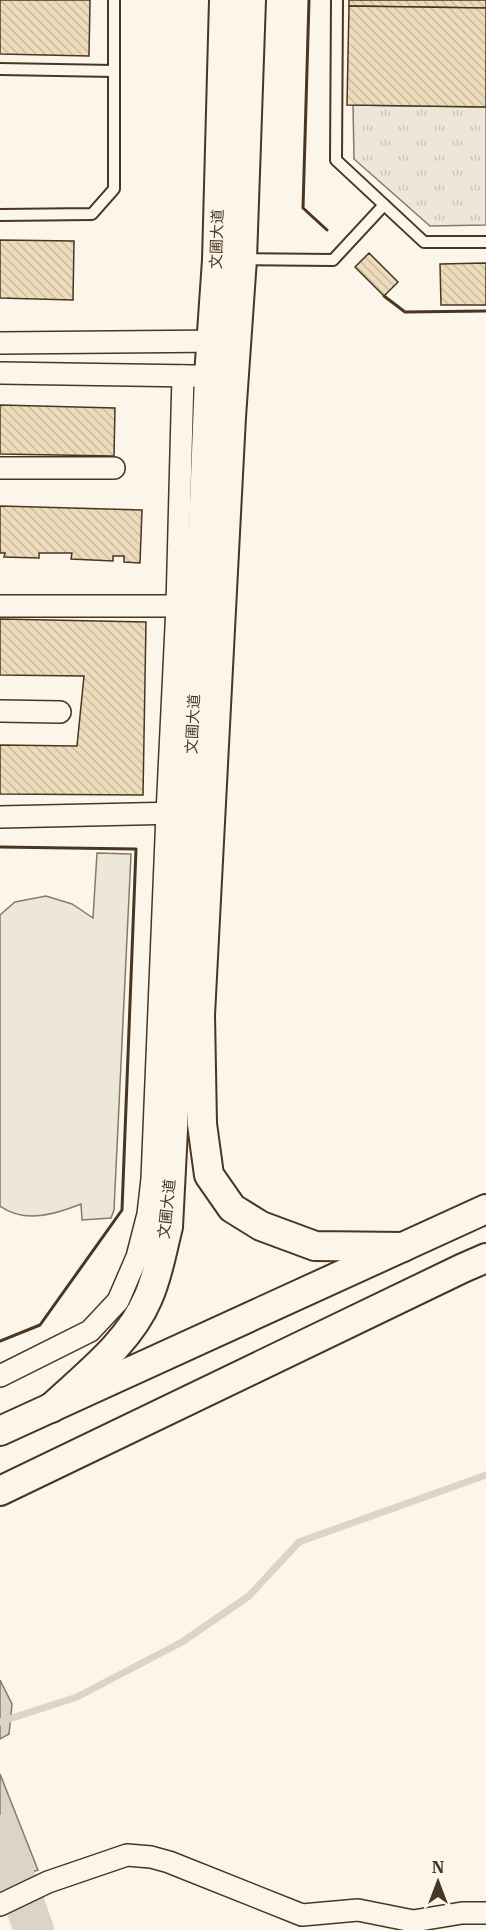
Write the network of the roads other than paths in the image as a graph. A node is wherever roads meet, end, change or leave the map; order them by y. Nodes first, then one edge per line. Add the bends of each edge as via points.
1 (114, 0) edge
2 (224, 0) edge
3 (251, 0) edge
4 (337, 0) edge
5 (0, 69) edge
6 (114, 70) junction
7 (384, 206) junction
8 (0, 215) edge
9 (486, 242) edge
10 (242, 259) junction
11 (224, 341) junction
12 (0, 343) edge
13 (0, 374) edge
14 (209, 376) junction
15 (0, 468) edge
16 (114, 468) dead end
17 (0, 606) edge
18 (188, 606) junction
19 (0, 711) edge
20 (60, 712) dead end
21 (188, 812) junction
22 (0, 817) edge
23 (486, 1209) edge
24 (403, 1247) junction
25 (486, 1258) edge
26 (0, 1376) edge
27 (51, 1408) junction
28 (0, 1431) edge
29 (0, 1491) edge
30 (0, 1905) edge
31 (486, 1913) edge

1 - 6 lane
2 - 11 main road, 文圃大道 via 217,260
3 - 10 main road, 文圃大道
4 - 7 lane via 336,160
5 - 6 lane
6 - 8 lane via 114,189 92,214
7 - 9 lane via 424,242
7 - 10 lane via 333,260
10 - 11 main road, 文圃大道
11 - 12 street
11 - 14 main road, 文圃大道
13 - 14 street
14 - 18 main road, 文圃大道
14 - 21 main road, 文圃大道 via 231,417
15 - 16 street
17 - 18 street
18 - 21 main road, 文圃大道
19 - 20 street
21 - 22 street
21 - 24 main road, 文圃大道 via 202,1124 209,1175 232,1208 261,1226 315,1246
21 - 26 street via 148,1214 137,1257 118,1301 90,1331
21 - 27 main road, 文圃大道 via 168,1227 149,1297 133,1328
23 - 24 main road
24 - 27 main road
25 - 29 main road
27 - 28 main road
30 - 31 street via 48,1882 127,1856 169,1862 302,1915 358,1910 413,1921

